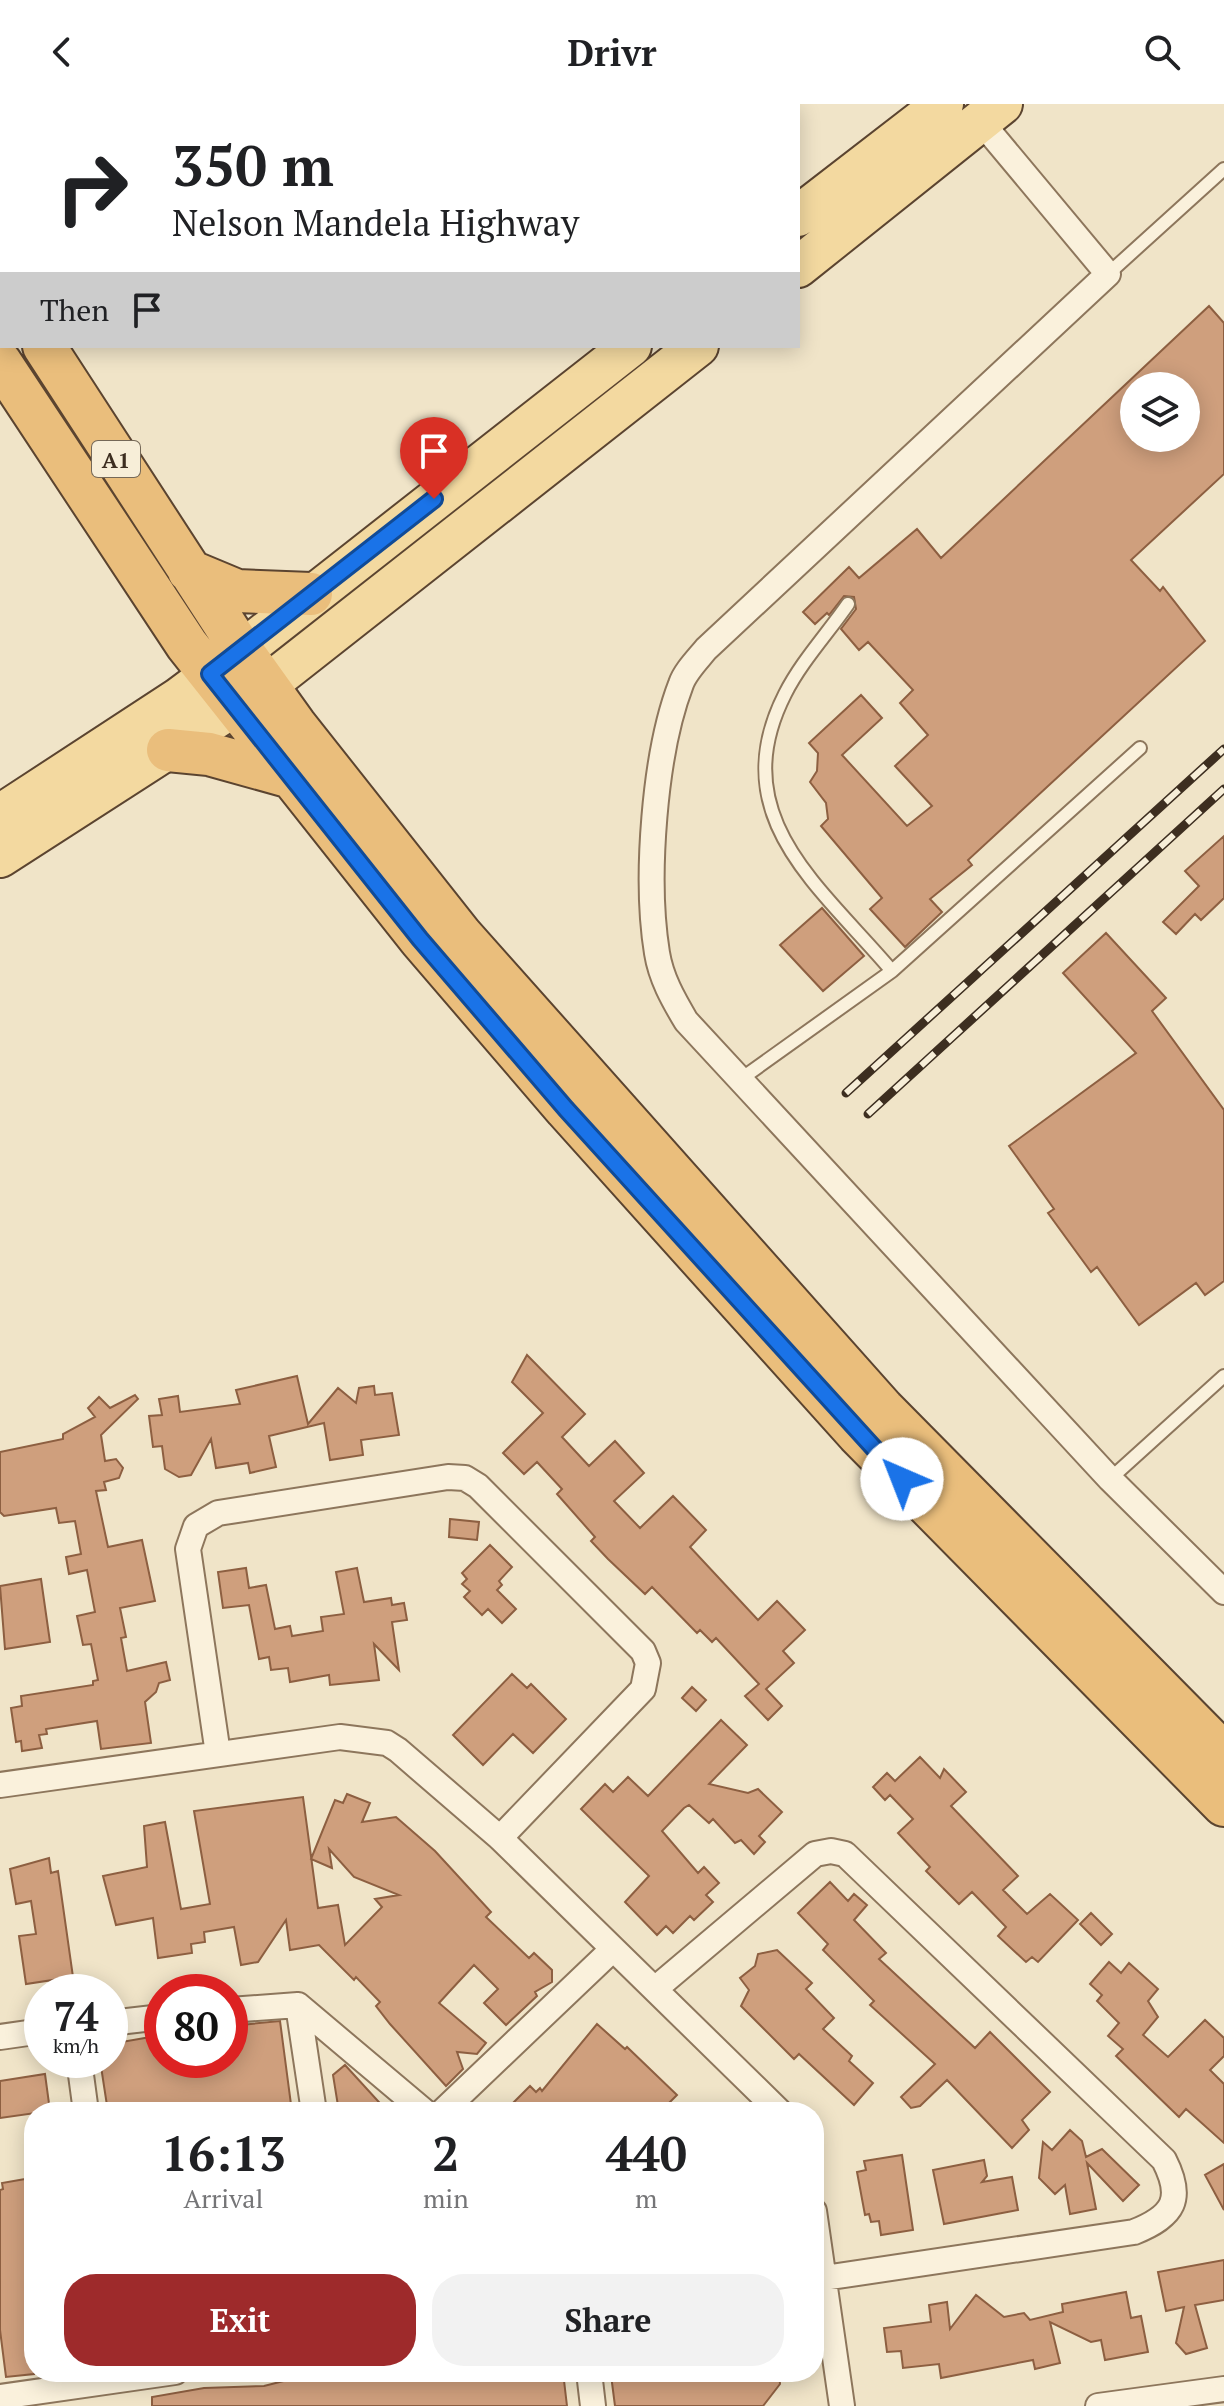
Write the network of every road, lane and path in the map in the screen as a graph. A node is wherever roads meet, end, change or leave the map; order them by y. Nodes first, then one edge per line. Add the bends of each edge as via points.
1 (943, 104) edge
2 (992, 113) edge
3 (1224, 169) edge
4 (800, 214) edge
5 (800, 265) edge
6 (1108, 274) junction
7 (45, 348) edge
8 (628, 348) edge
9 (695, 348) edge
10 (0, 362) edge
11 (189, 571) junction
12 (311, 594) junction
13 (848, 604) dead end
14 (226, 663) junction
15 (251, 696) junction
16 (1140, 748) dead end
17 (168, 750) junction
18 (288, 776) junction
19 (0, 815) edge
20 (0, 857) edge
21 (892, 971) junction
22 (741, 1079) junction
23 (1224, 1376) edge
24 (1110, 1479) junction
25 (1224, 1592) edge
26 (218, 1754) junction
27 (1224, 1754) edge
28 (0, 1785) edge
29 (1224, 1805) edge
30 (500, 1838) junction
31 (613, 1949) junction
32 (655, 1989) junction
33 (298, 2005) junction
34 (248, 2009) edge
35 (24, 2034) edge
36 (0, 2037) edge
37 (81, 2078) edge
38 (85, 2102) edge
39 (313, 2102) edge
40 (413, 2102) edge
41 (452, 2102) edge
42 (770, 2102) edge
43 (824, 2278) joint
44 (89, 2382) edge
45 (590, 2382) edge
46 (1224, 2389) edge
47 (0, 2397) edge
48 (1140, 2403) edge
49 (593, 2406) edge
50 (842, 2406) edge
51 (1098, 2406) edge

1 - 4 main road
2 - 5 main road
2 - 6 street
3 - 6 lane
6 - 22 street via 706,649 682,681 671,715 653,843 657,955 668,990 686,1021
7 - 11 highway, A1
8 - 12 main road
9 - 15 main road
10 - 14 highway, A1 via 56,450
11 - 12 highway via 237,591
11 - 14 highway, A1
12 - 14 main road
13 - 21 lane via 785,693 769,741 766,791 776,828 790,853
14 - 15 highway, A1
14 - 19 main road
15 - 17 main road
15 - 18 highway, A1
15 - 27 highway, A1 via 883,1409
16 - 21 lane
17 - 18 highway via 209,754
17 - 20 main road
18 - 29 highway, A1 via 566,1109 858,1434
21 - 22 lane
22 - 24 street
23 - 24 lane
24 - 25 street
26 - 28 street
26 - 30 street via 340,1737 387,1743
26 - 30 street via 188,1549 196,1526 218,1513 465,1478 643,1651 648,1663 643,1689
30 - 31 street
31 - 32 street
31 - 41 street
32 - 42 street
32 - 43 street via 815,1854 845,1854 1164,2160 1175,2183 1173,2203 1159,2222 1134,2232
33 - 34 street
33 - 39 street
33 - 40 street
35 - 36 street
37 - 38 street
43 - 50 street
44 - 47 street
45 - 49 street
46 - 48 street
48 - 51 street

